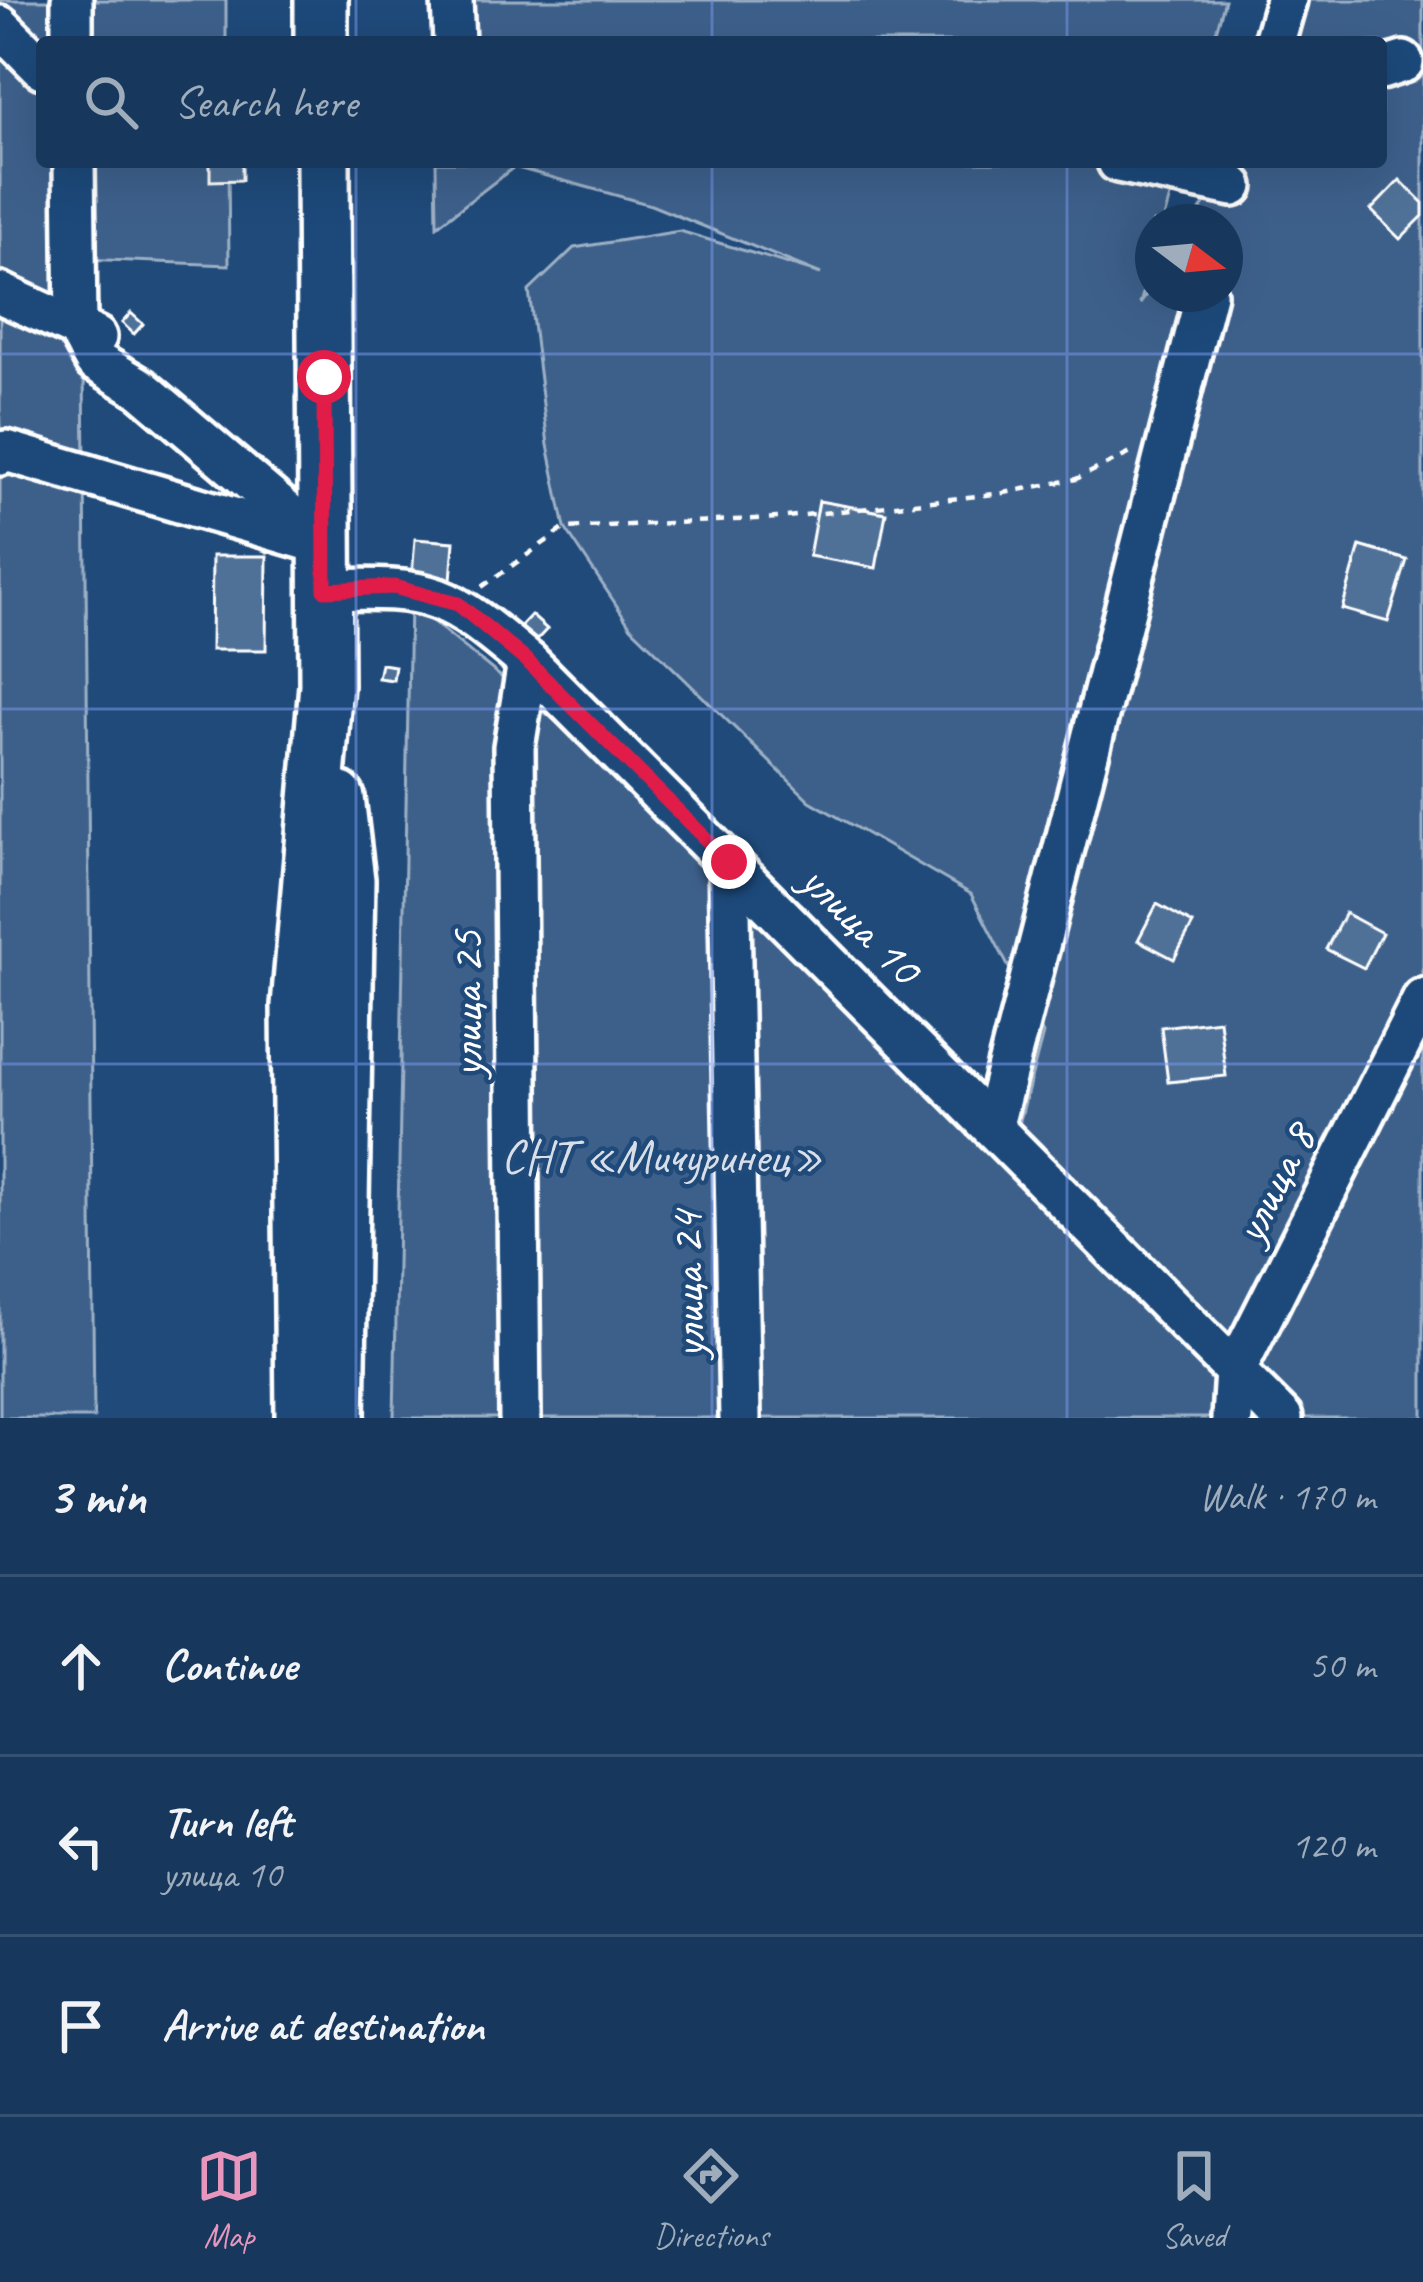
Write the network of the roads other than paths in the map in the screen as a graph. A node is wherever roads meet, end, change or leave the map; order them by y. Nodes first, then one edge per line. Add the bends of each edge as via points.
1 (72, 0) edge
2 (321, 0) edge
3 (452, 0) edge
4 (1286, 0) edge
5 (0, 26) edge
6 (72, 36) edge
7 (321, 36) edge
8 (454, 36) edge
9 (1276, 36) edge
10 (36, 62) edge
11 (74, 168) edge
12 (322, 168) edge
13 (1142, 168) edge
14 (1232, 190) edge
15 (0, 293) edge
16 (0, 304) edge
17 (1200, 312) edge
18 (76, 326) junction
19 (0, 455) edge
20 (325, 567) junction
21 (528, 662) junction
22 (326, 685) junction
23 (729, 862) junction
24 (1423, 999) edge
25 (993, 1125) junction
26 (1235, 1371) junction
27 (302, 1418) edge
28 (338, 1418) edge
29 (520, 1418) edge
30 (740, 1418) edge
31 (1232, 1418) edge
32 (1282, 1418) edge

1 - 6 street
2 - 7 main road
3 - 8 street
4 - 9 street
5 - 10 street
11 - 18 street
12 - 20 main road
13 - 14 street
15 - 16 street
15 - 18 street
17 - 25 street
18 - 20 street via 95,362 142,389
19 - 20 street, улица 10
20 - 21 street, улица 10 via 458,604
20 - 22 main road
21 - 23 street, улица 10
21 - 29 street, улица 25 via 514,746
22 - 27 main road via 298,1006
22 - 28 main road via 348,880
23 - 25 street, улица 10
23 - 30 street, улица 24
24 - 26 street, улица 8
25 - 26 street, улица 10
26 - 31 street, улица 8
26 - 32 street, улица 10

